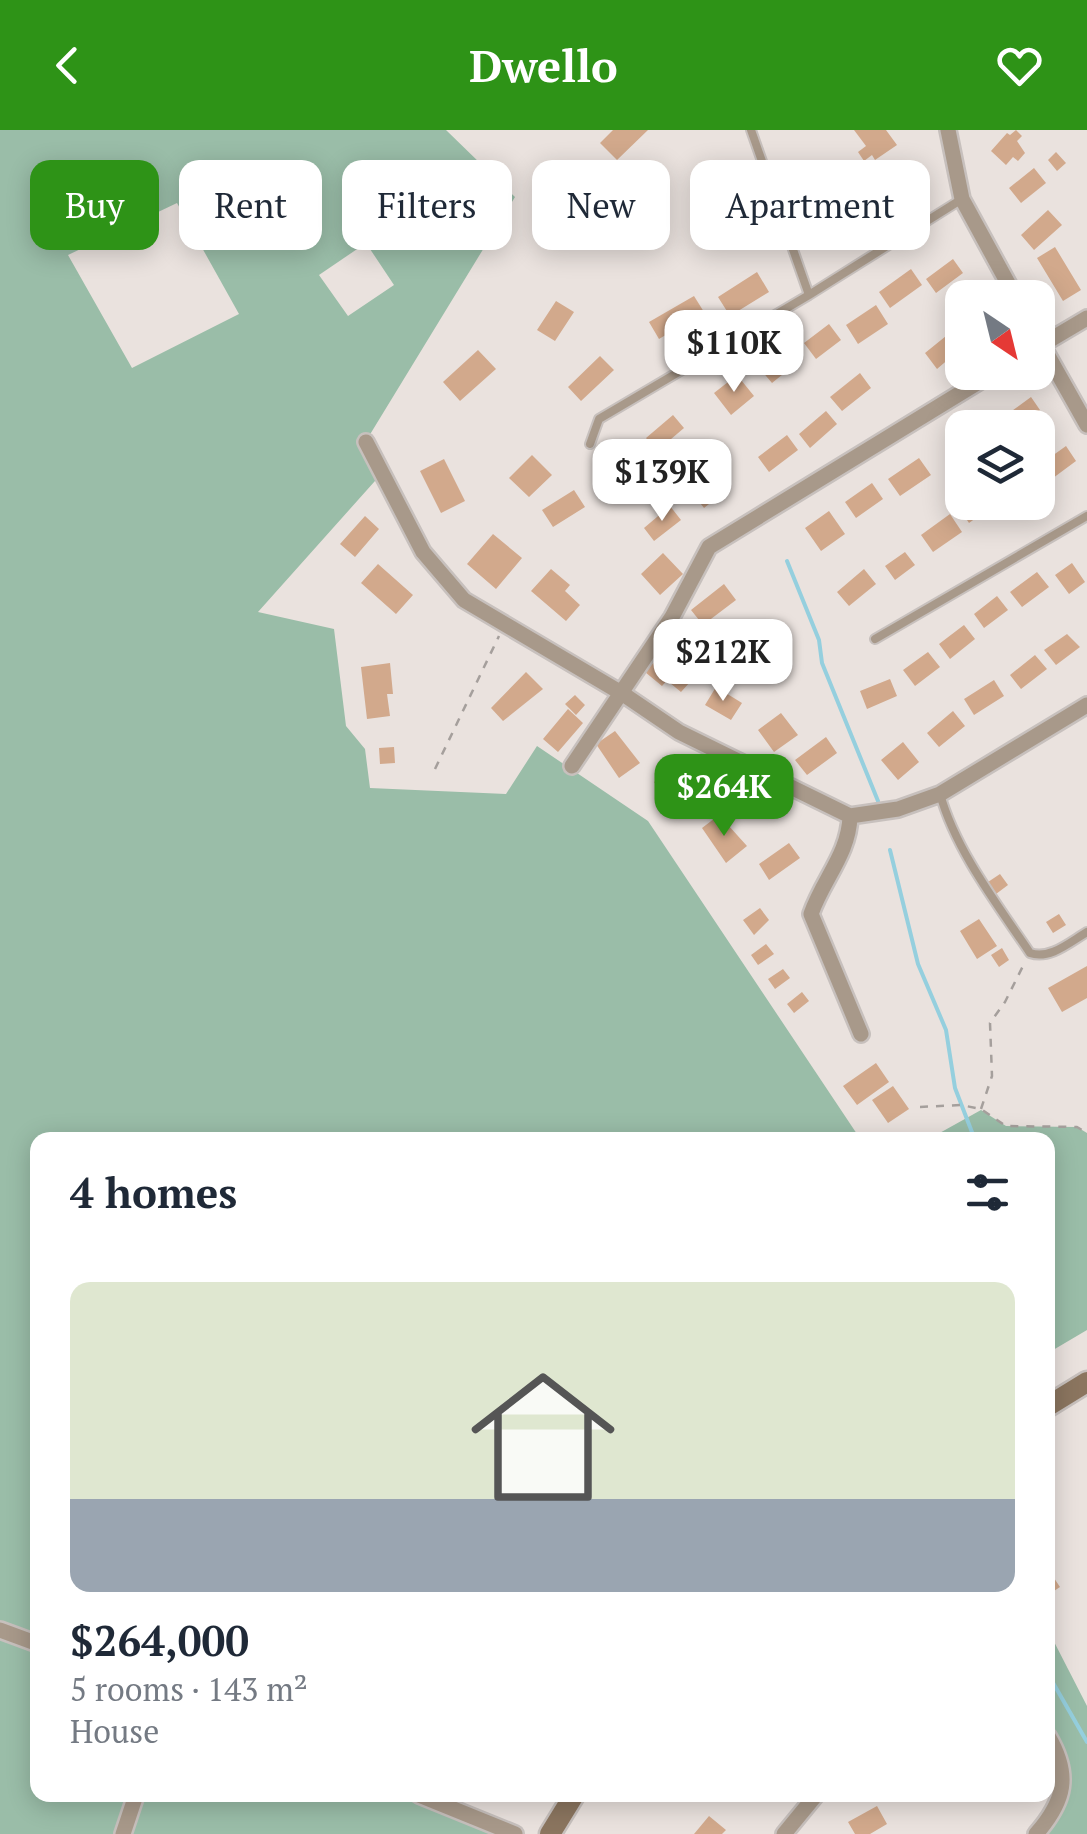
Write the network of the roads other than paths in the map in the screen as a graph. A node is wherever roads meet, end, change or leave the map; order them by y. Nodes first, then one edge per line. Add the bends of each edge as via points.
1 (751, 130) edge
2 (948, 130) edge
3 (962, 198) junction
4 (1006, 280) edge
5 (808, 295) junction
6 (1087, 318) edge
7 (1055, 335) edge
8 (1055, 370) edge
9 (965, 390) edge
10 (1087, 425) edge
11 (366, 442) dead end
12 (590, 444) dead end
13 (1087, 516) edge
14 (875, 639) dead end
15 (623, 694) junction
16 (1087, 705) edge
17 (572, 766) dead end
18 (940, 794) junction
19 (850, 816) junction
20 (1087, 932) edge
21 (861, 1034) dead end
22 (1087, 1382) edge
23 (1055, 1402) edge
24 (0, 1630) edge
25 (30, 1641) edge
26 (1055, 1748) edge
27 (134, 1802) edge
28 (436, 1802) edge
29 (570, 1802) edge
30 (810, 1802) edge
31 (123, 1834) edge
32 (516, 1834) edge
33 (550, 1834) edge
34 (784, 1834) edge
35 (1036, 1834) edge

1 - 5 lane
2 - 3 street
3 - 4 street
3 - 5 lane
5 - 12 lane via 599,420
6 - 7 street
8 - 10 street
9 - 15 street via 708,548
11 - 15 street via 423,552 464,600
13 - 14 lane
15 - 17 street
15 - 19 street via 679,732
16 - 18 street
18 - 19 street
18 - 20 lane via 970,858 1030,954 1052,953
19 - 21 street via 850,836 811,914
22 - 23 street
24 - 25 street
26 - 35 street via 1062,1760 1059,1803
27 - 31 street
28 - 32 street
29 - 33 street
30 - 34 street

